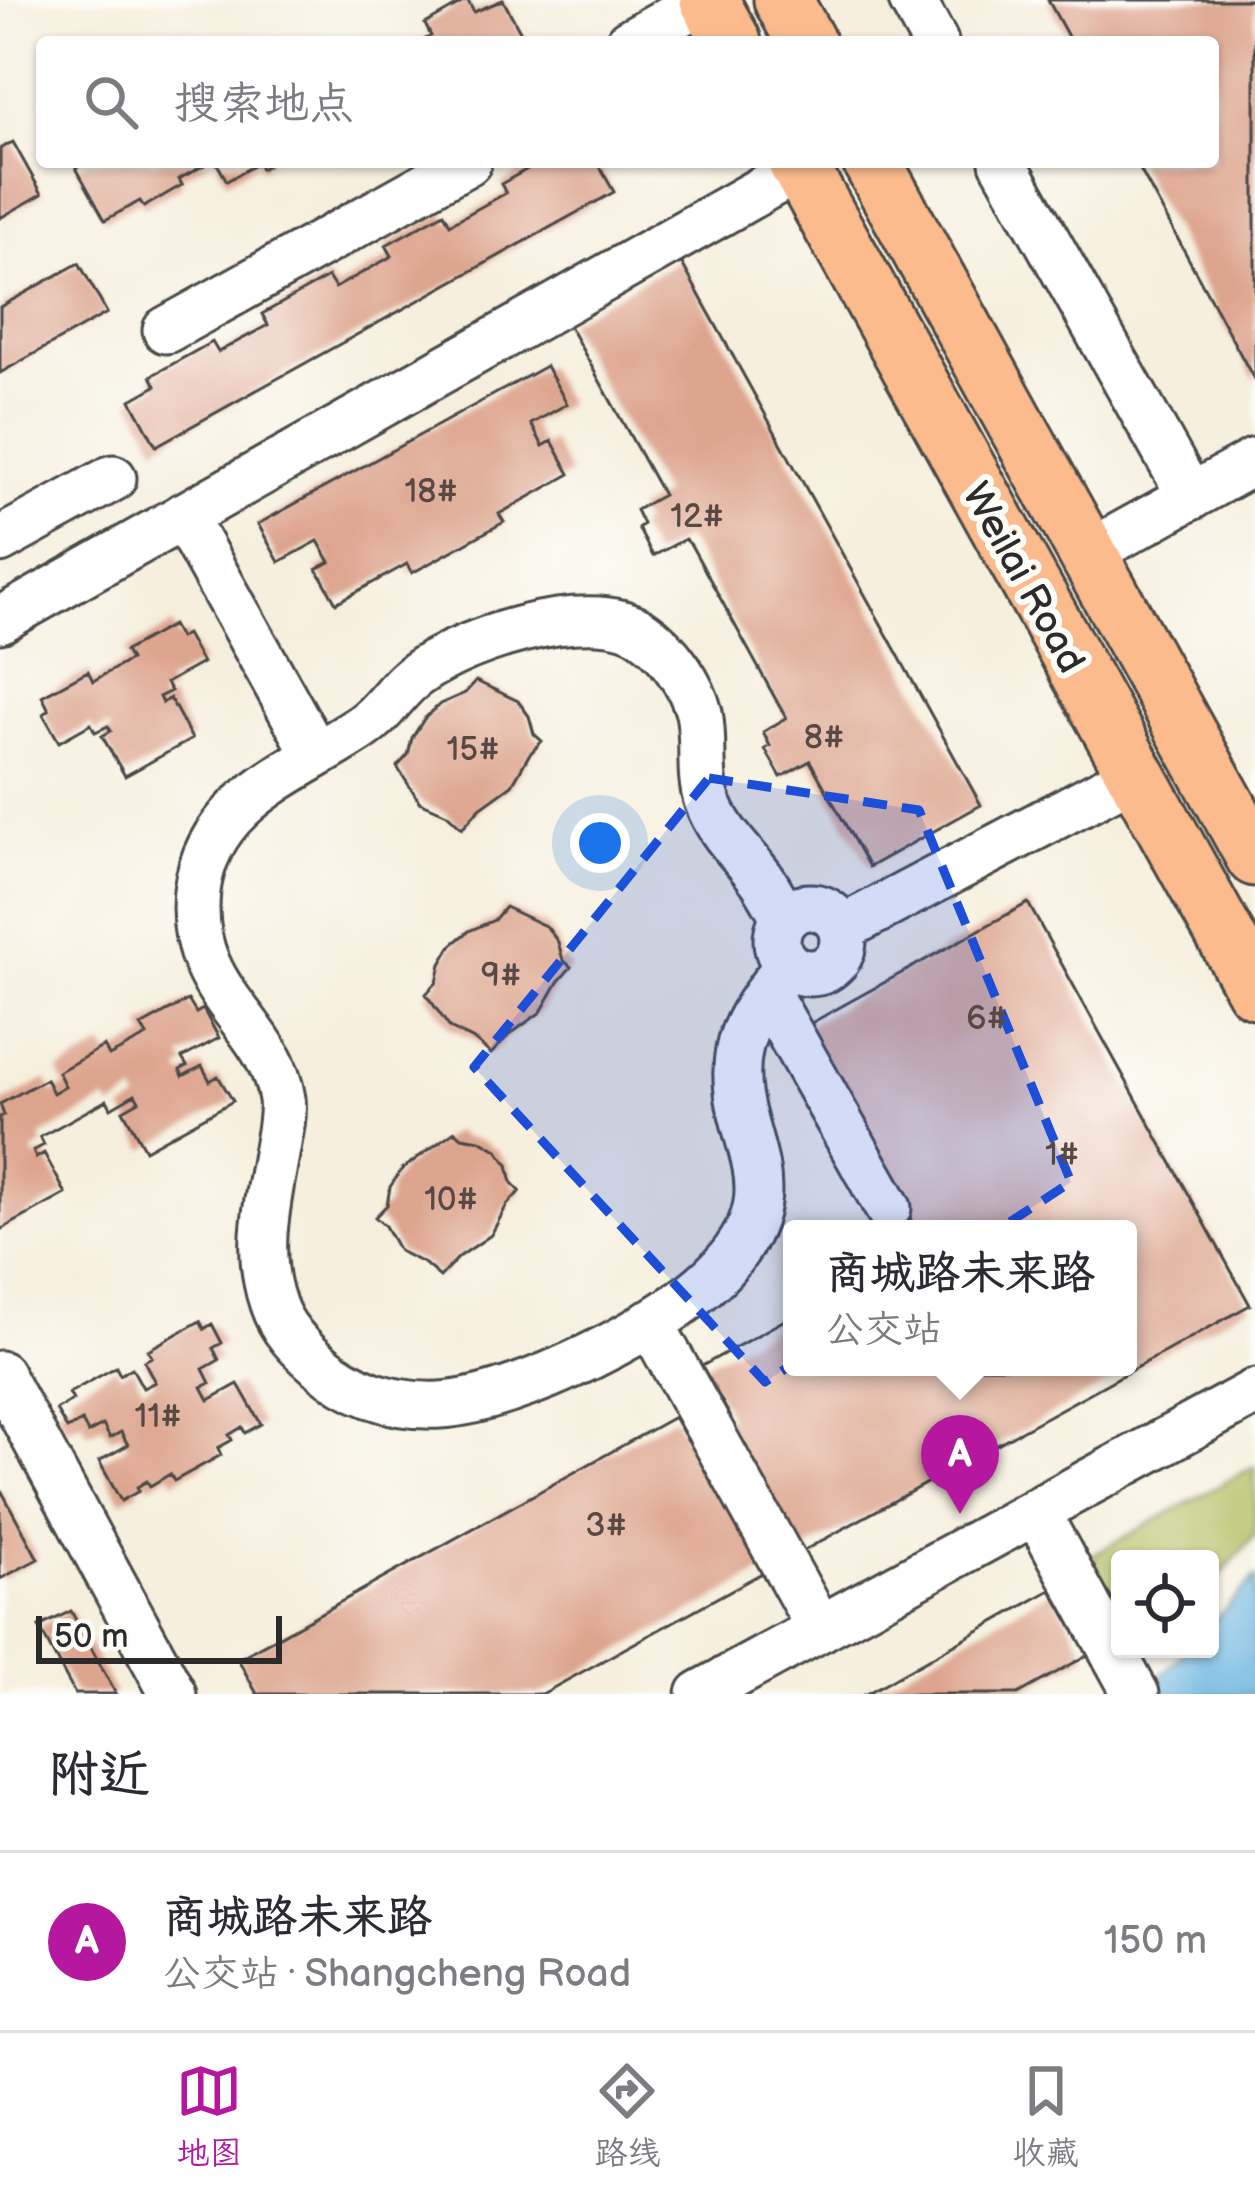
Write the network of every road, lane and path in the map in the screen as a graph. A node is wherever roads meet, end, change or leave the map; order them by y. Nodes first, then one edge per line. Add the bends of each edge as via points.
1 (706, 0) edge
2 (783, 0) edge
3 (912, 0) edge
4 (639, 36) edge
5 (728, 36) edge
6 (803, 36) edge
7 (932, 36) edge
8 (458, 168) edge
9 (794, 168) edge
10 (801, 168) edge
11 (875, 168) edge
12 (1006, 168) edge
13 (166, 330) dead end
14 (1255, 461) edge
15 (113, 478) dead end
16 (1191, 497) junction
17 (183, 516) junction
18 (5, 525) edge
19 (1087, 554) junction
20 (0, 620) edge
21 (316, 755) junction
22 (1134, 775) junction
23 (1255, 857) edge
24 (785, 919) junction
25 (841, 929) junction
26 (778, 980) junction
27 (1255, 989) edge
28 (888, 1208) dead end
29 (650, 1322) junction
30 (0, 1373) edge
31 (1255, 1392) edge
32 (1036, 1511) junction
33 (820, 1629) junction
34 (1135, 1692) edge
35 (173, 1694) edge
36 (700, 1694) edge

1 - 4 street
1 - 5 main road
2 - 6 main road
3 - 7 street
8 - 13 street
9 - 17 street
10 - 22 main road, Weilai Road
11 - 19 main road, Weilai Road
12 - 16 street
14 - 16 street
15 - 18 street
16 - 19 street
17 - 20 street
17 - 21 street
19 - 23 main road, Weilai Road
21 - 24 street via 367,725 436,661 475,641 598,620 641,631 694,701 705,796 716,820
21 - 29 street via 226,818 197,890 202,958 271,1066 282,1100 262,1239 276,1313 298,1347 352,1388 443,1405 552,1372
22 - 25 street
22 - 27 main road, Weilai Road
24 - 25 street via 819,908
24 - 26 street via 777,934
25 - 26 street via 843,946 830,967
26 - 28 street
26 - 29 street via 738,1053 739,1095 759,1168 751,1226 724,1266
29 - 33 street
30 - 35 street
31 - 32 street
32 - 33 street
32 - 34 street
33 - 36 street

